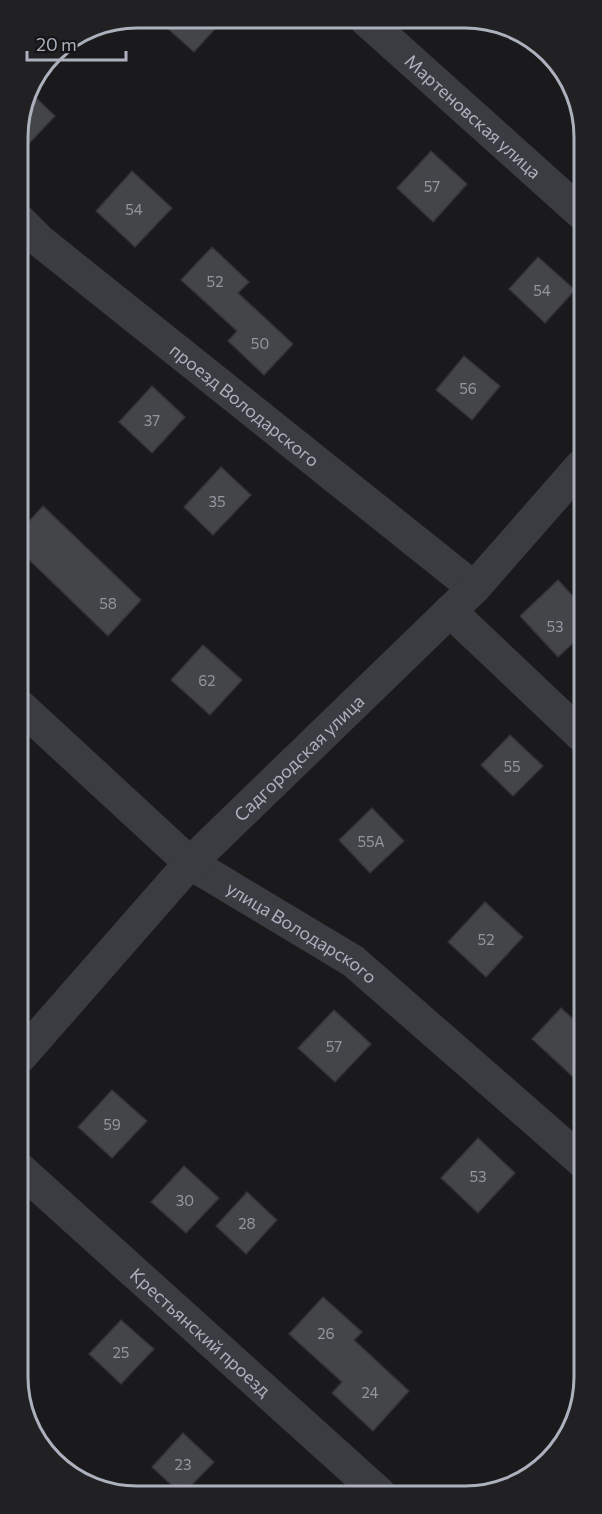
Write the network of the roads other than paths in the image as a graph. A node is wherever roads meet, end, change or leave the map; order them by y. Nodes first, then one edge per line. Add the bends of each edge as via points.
1 (375, 28) edge
2 (574, 207) edge
3 (29, 230) edge
4 (574, 474) edge
5 (474, 588) junction
6 (450, 612) junction
7 (29, 714) edge
8 (574, 728) edge
9 (190, 863) junction
10 (28, 1048) edge
11 (573, 1153) edge
12 (28, 1176) edge
13 (372, 1486) edge

1 - 2 street, Мартеновская улица
3 - 5 street, проезд Володарского
4 - 5 street, Садгородская улица
5 - 6 street, Садгородская улица
6 - 8 street
6 - 9 street, Садгородская улица
7 - 9 street, улица Володарского
9 - 10 street, Садгородская улица
9 - 11 street, улица Володарского via 352,961
12 - 13 street, Крестьянский проезд

